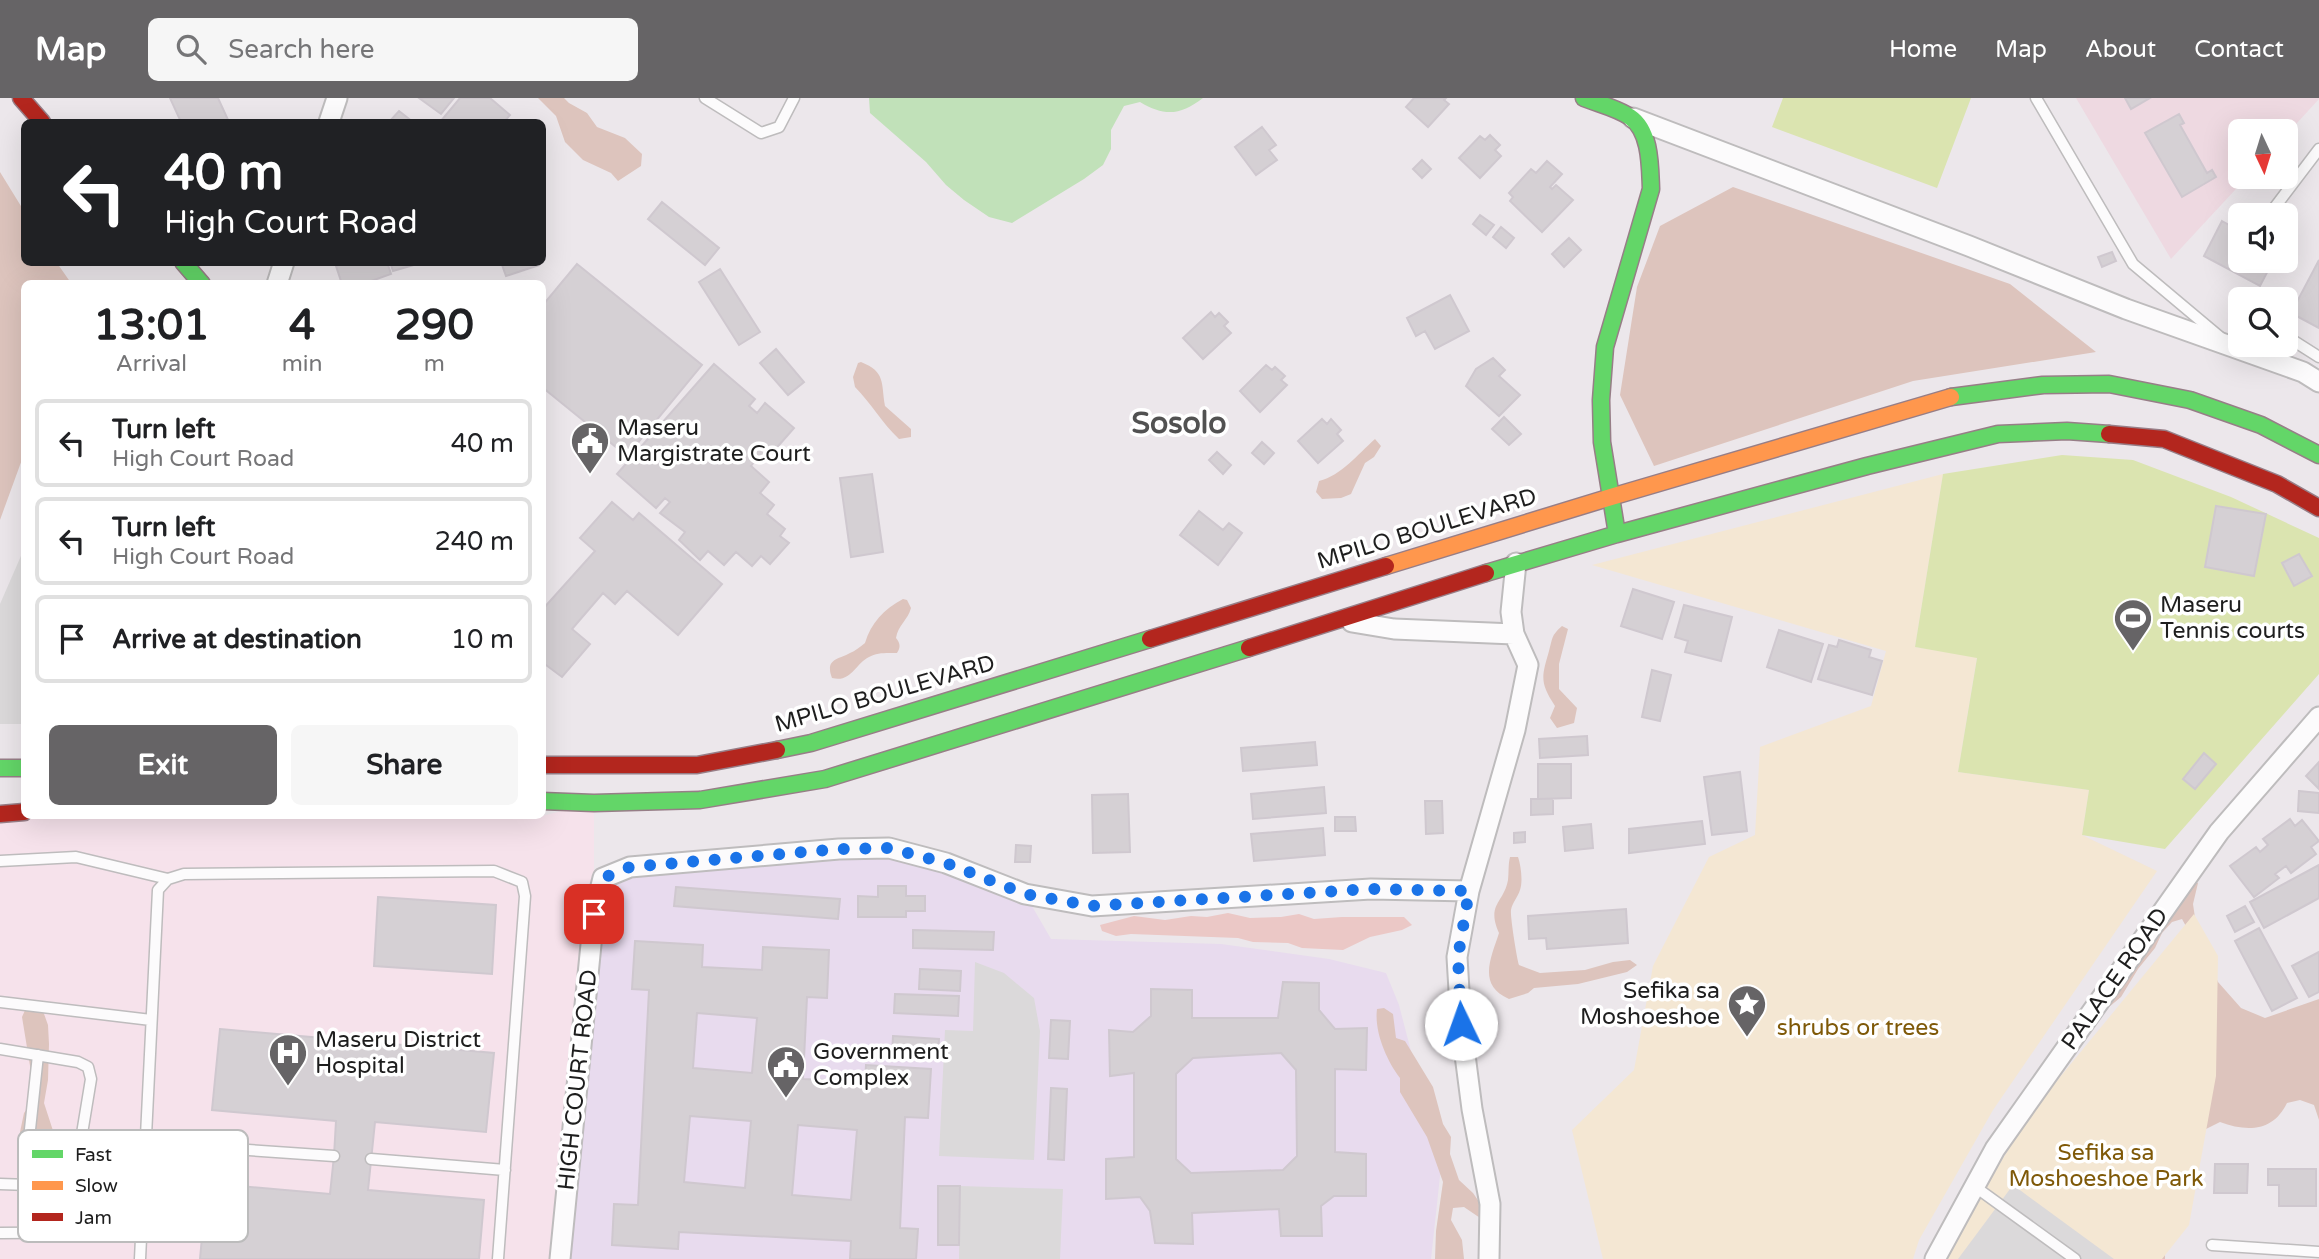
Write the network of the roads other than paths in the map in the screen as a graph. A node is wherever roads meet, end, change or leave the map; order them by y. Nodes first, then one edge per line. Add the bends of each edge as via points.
1 (21, 98) edge
2 (337, 98) edge
3 (705, 98) edge
4 (794, 98) edge
5 (1584, 98) edge
6 (2036, 98) edge
7 (1633, 118) junction
8 (39, 119) edge
9 (330, 119) edge
10 (2319, 149) edge
11 (2278, 203) edge
12 (186, 266) edge
13 (199, 280) edge
14 (2228, 343) edge
15 (2298, 343) edge
16 (2228, 346) edge
17 (2319, 356) edge
18 (2260, 357) edge
19 (2319, 382) edge
20 (2319, 455) edge
21 (1611, 496) junction
22 (2319, 508) edge
23 (1617, 534) junction
24 (1516, 564) junction
25 (1342, 620) junction
26 (1514, 634) junction
27 (2319, 717) edge
28 (546, 765) edge
29 (0, 768) edge
30 (21, 768) edge
31 (546, 802) edge
32 (21, 812) edge
33 (0, 814) edge
34 (0, 861) edge
35 (168, 879) junction
36 (1469, 891) junction
37 (0, 1002) edge
38 (151, 1020) junction
39 (0, 1049) edge
40 (38, 1055) junction
41 (30, 1130) edge
42 (83, 1130) edge
43 (147, 1130) edge
44 (248, 1150) edge
45 (334, 1156) dead end
46 (371, 1159) dead end
47 (505, 1170) junction
48 (0, 1184) edge
49 (18, 1185) edge
50 (1974, 1186) junction
51 (0, 1233) edge
52 (18, 1233) edge
53 (2212, 1245) dead end
54 (2319, 1252) edge
55 (1940, 1257) edge
56 (498, 1259) edge
57 (560, 1259) edge
58 (1489, 1259) edge
59 (2075, 1259) edge

1 - 8 main road
2 - 9 street
3 - 4 lane via 761,133 779,127
5 - 7 main road
6 - 14 lane via 2133,264
7 - 16 street
7 - 21 main road via 1645,141 1651,189 1605,347 1602,442
10 - 11 lane
12 - 13 main road
15 - 17 lane
18 - 19 street
20 - 21 main road, MPILO BOULEVARD via 2261,425 2190,400 2109,384 2043,384 1950,397
21 - 23 main road
21 - 28 main road, MPILO BOULEVARD via 811,743 697,765
22 - 23 main road via 2277,484 2164,439 2067,431 1998,434
23 - 24 main road
24 - 25 main road
24 - 26 street via 1511,612
25 - 26 street via 1394,629
25 - 31 main road via 825,779 700,800
26 - 36 street via 1528,665 1515,730
27 - 50 street, PALACE ROAD via 2219,832 1995,1149
29 - 30 main road
32 - 33 main road
34 - 35 lane via 76,857
35 - 38 lane via 158,890
35 - 47 lane via 184,874 494,871 522,882 526,896
36 - 57 street, HIGH COURT ROAD via 1371,889 1092,906 1025,894 946,863 889,848 630,867 603,878 594,914
36 - 58 street via 1458,957 1461,1024 1490,1204
37 - 38 lane
38 - 43 lane
39 - 40 lane
40 - 41 lane
40 - 42 lane via 88,1067 91,1079
44 - 45 lane
46 - 47 lane
47 - 56 lane
48 - 49 lane
50 - 55 street, PALACE ROAD
50 - 59 lane
51 - 52 lane
53 - 54 lane

